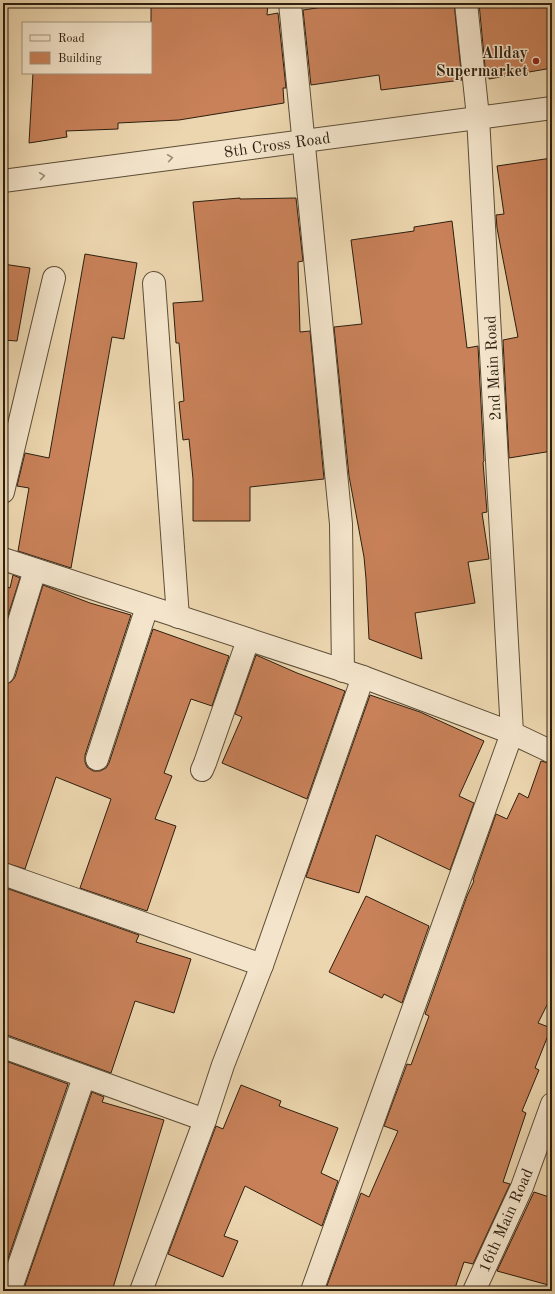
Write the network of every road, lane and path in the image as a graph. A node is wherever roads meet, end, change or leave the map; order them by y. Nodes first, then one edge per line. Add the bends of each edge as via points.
1 (290, 3) edge
2 (466, 3) edge
3 (552, 108) edge
4 (478, 117) junction
5 (304, 140) junction
6 (3, 181) edge
7 (54, 278) dead end
8 (154, 282) dead end
9 (3, 492) edge
10 (3, 559) edge
11 (35, 570) junction
12 (147, 607) junction
13 (178, 617) junction
14 (248, 640) junction
15 (3, 673) edge
16 (353, 674) junction
17 (512, 733) junction
18 (552, 752) edge
19 (97, 759) dead end
20 (202, 770) dead end
21 (3, 874) edge
22 (262, 965) junction
23 (3, 1047) edge
24 (84, 1077) junction
25 (552, 1104) edge
26 (205, 1120) junction
27 (10, 1291) edge
28 (141, 1291) edge
29 (312, 1291) edge
30 (474, 1291) edge

1 - 5 street
2 - 4 street, 2nd Main Road
3 - 4 street, 8th Cross Road
4 - 5 street, 8th Cross Road
4 - 17 street, 2nd Main Road
6 -> 5 street, 8th Cross Road
5 - 16 street
7 - 9 street
8 - 13 street
10 - 11 street
11 - 12 street
11 - 15 street
12 - 13 street
12 - 19 street
13 - 14 street
14 - 16 street
14 - 20 street
16 - 17 street
16 - 22 street
17 - 18 street
17 - 29 street
21 - 22 street
22 - 26 street via 222,1065
23 - 24 street
24 - 26 street
24 - 27 street
25 - 30 street, 16th Main Road via 522,1187
26 - 28 street

